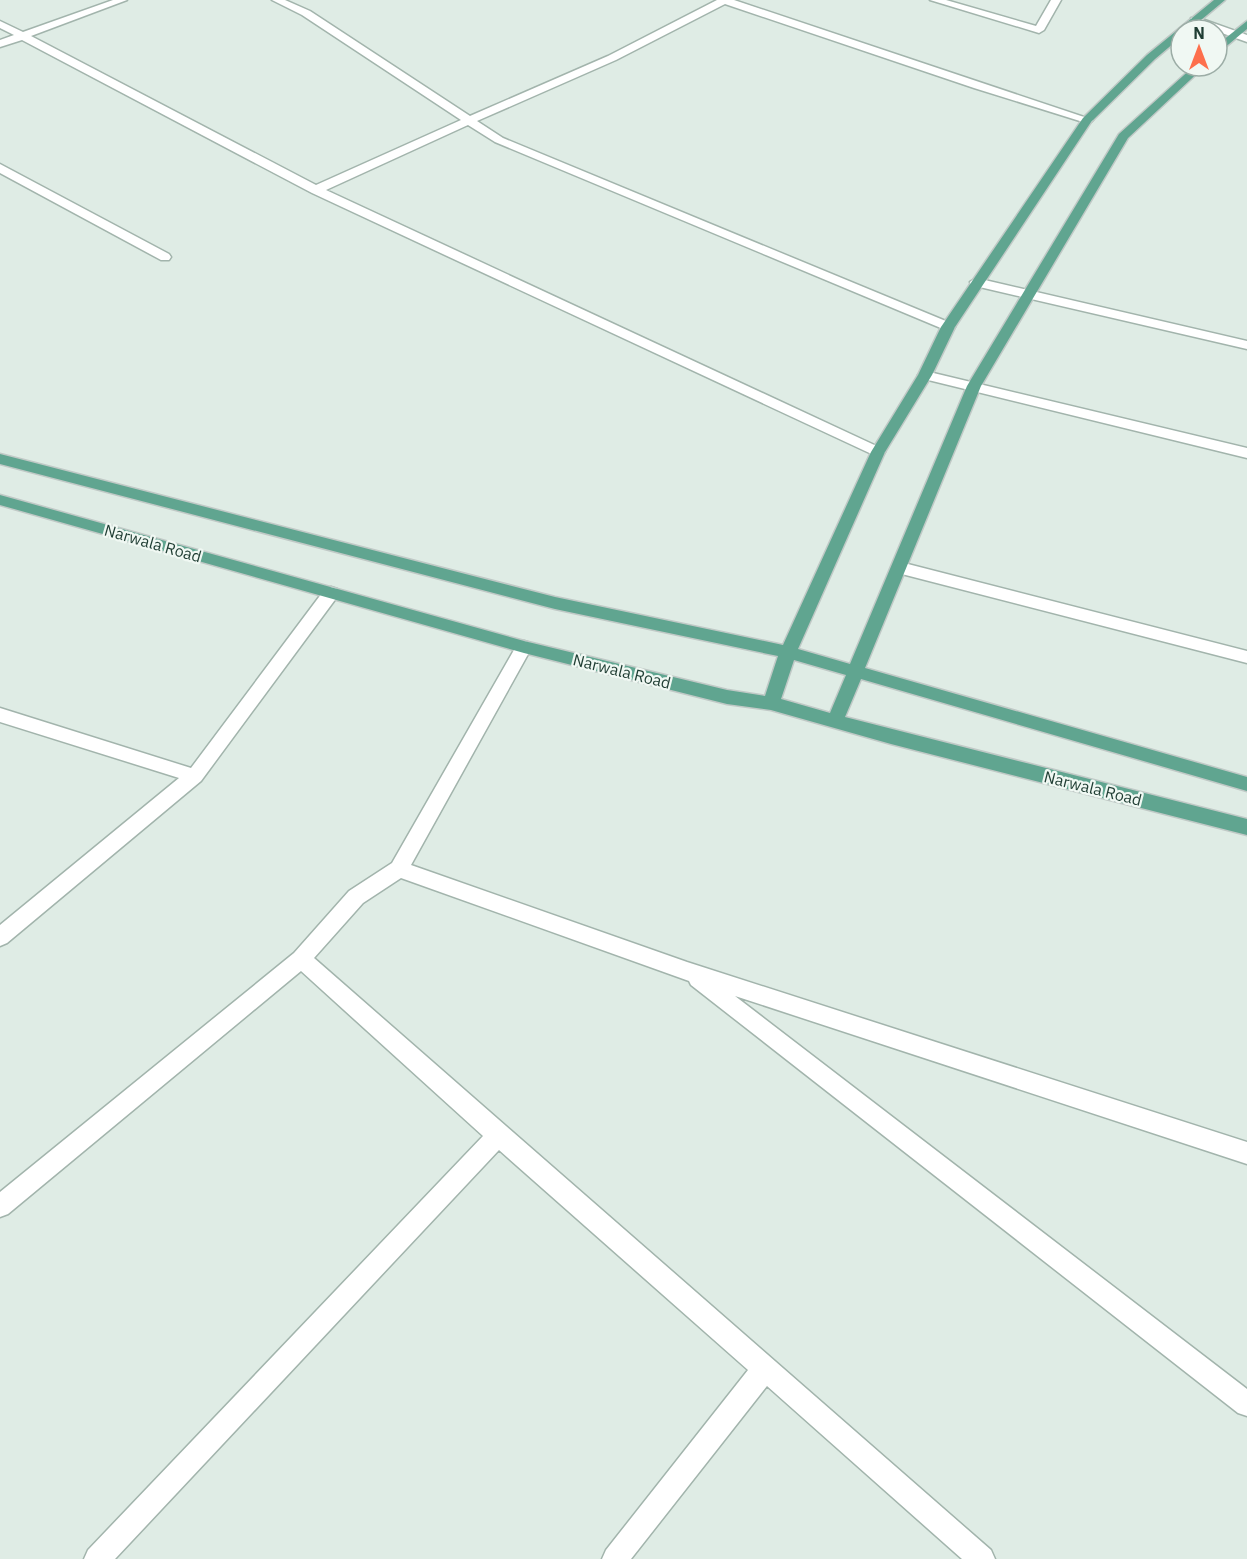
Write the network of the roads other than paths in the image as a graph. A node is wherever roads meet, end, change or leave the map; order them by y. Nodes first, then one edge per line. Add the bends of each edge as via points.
1 (122, 0) edge
2 (277, 0) edge
3 (724, 0) edge
4 (935, 0) edge
5 (1056, 0) edge
6 (1220, 0) edge
7 (1197, 18) edge
8 (0, 24) edge
9 (1247, 24) edge
10 (1229, 32) edge
11 (1235, 34) junction
12 (22, 35) junction
13 (1247, 39) edge
14 (1229, 40) edge
15 (1169, 42) edge
16 (0, 44) edge
17 (1187, 78) edge
18 (469, 120) junction
19 (1087, 120) junction
20 (0, 168) edge
21 (316, 190) junction
22 (165, 257) dead end
23 (976, 282) junction
24 (1028, 294) junction
25 (948, 327) junction
26 (1247, 330) edge
27 (1244, 344) edge
28 (925, 375) junction
29 (974, 386) junction
30 (878, 452) junction
31 (1247, 453) edge
32 (0, 459) edge
33 (0, 500) edge
34 (900, 568) junction
35 (331, 593) junction
36 (524, 647) junction
37 (788, 652) junction
38 (1247, 657) edge
39 (857, 671) junction
40 (771, 703) junction
41 (0, 715) edge
42 (835, 721) junction
43 (195, 776) junction
44 (1247, 784) edge
45 (1247, 827) edge
46 (399, 869) junction
47 (0, 937) edge
48 (302, 959) junction
49 (687, 971) junction
50 (498, 1135) junction
51 (1247, 1154) edge
52 (0, 1206) edge
53 (764, 1370) junction
54 (1247, 1404) edge
55 (97, 1559) edge
56 (615, 1559) edge
57 (982, 1559) edge

1 - 12 street
2 - 18 street via 306,13
3 - 18 street via 612,58
3 - 19 street
4 - 5 street via 1040,30
6 - 7 main road
8 - 12 street
9 - 11 main road
10 - 11 street
11 - 13 street
11 - 14 main road
12 - 16 street
12 - 21 street
15 - 19 main road
17 - 24 main road via 1123,136
18 - 21 street
18 - 25 street via 499,140
19 - 23 main road
20 - 22 street
21 - 30 street
23 - 24 street
23 - 25 main road
24 - 27 street
24 - 29 main road
25 - 28 main road
26 - 27 street
28 - 29 street
28 - 30 main road
29 - 31 street
29 - 34 main road
30 - 37 main road
32 - 37 main road via 555,603
33 - 35 main road, Narwala Road
34 - 38 street
34 - 39 main road
35 - 36 main road, Narwala Road
35 - 43 street
36 - 40 main road, Narwala Road via 727,697
36 - 46 street
37 - 39 main road
37 - 40 main road
39 - 42 main road
39 - 44 main road
40 - 42 main road, Narwala Road
41 - 43 street
42 - 45 main road, Narwala Road
43 - 47 street
46 - 48 street via 356,897
46 - 49 street
48 - 50 street
48 - 52 street
49 - 51 street
49 - 54 street
50 - 53 street
50 - 55 street
53 - 56 street
53 - 57 street

